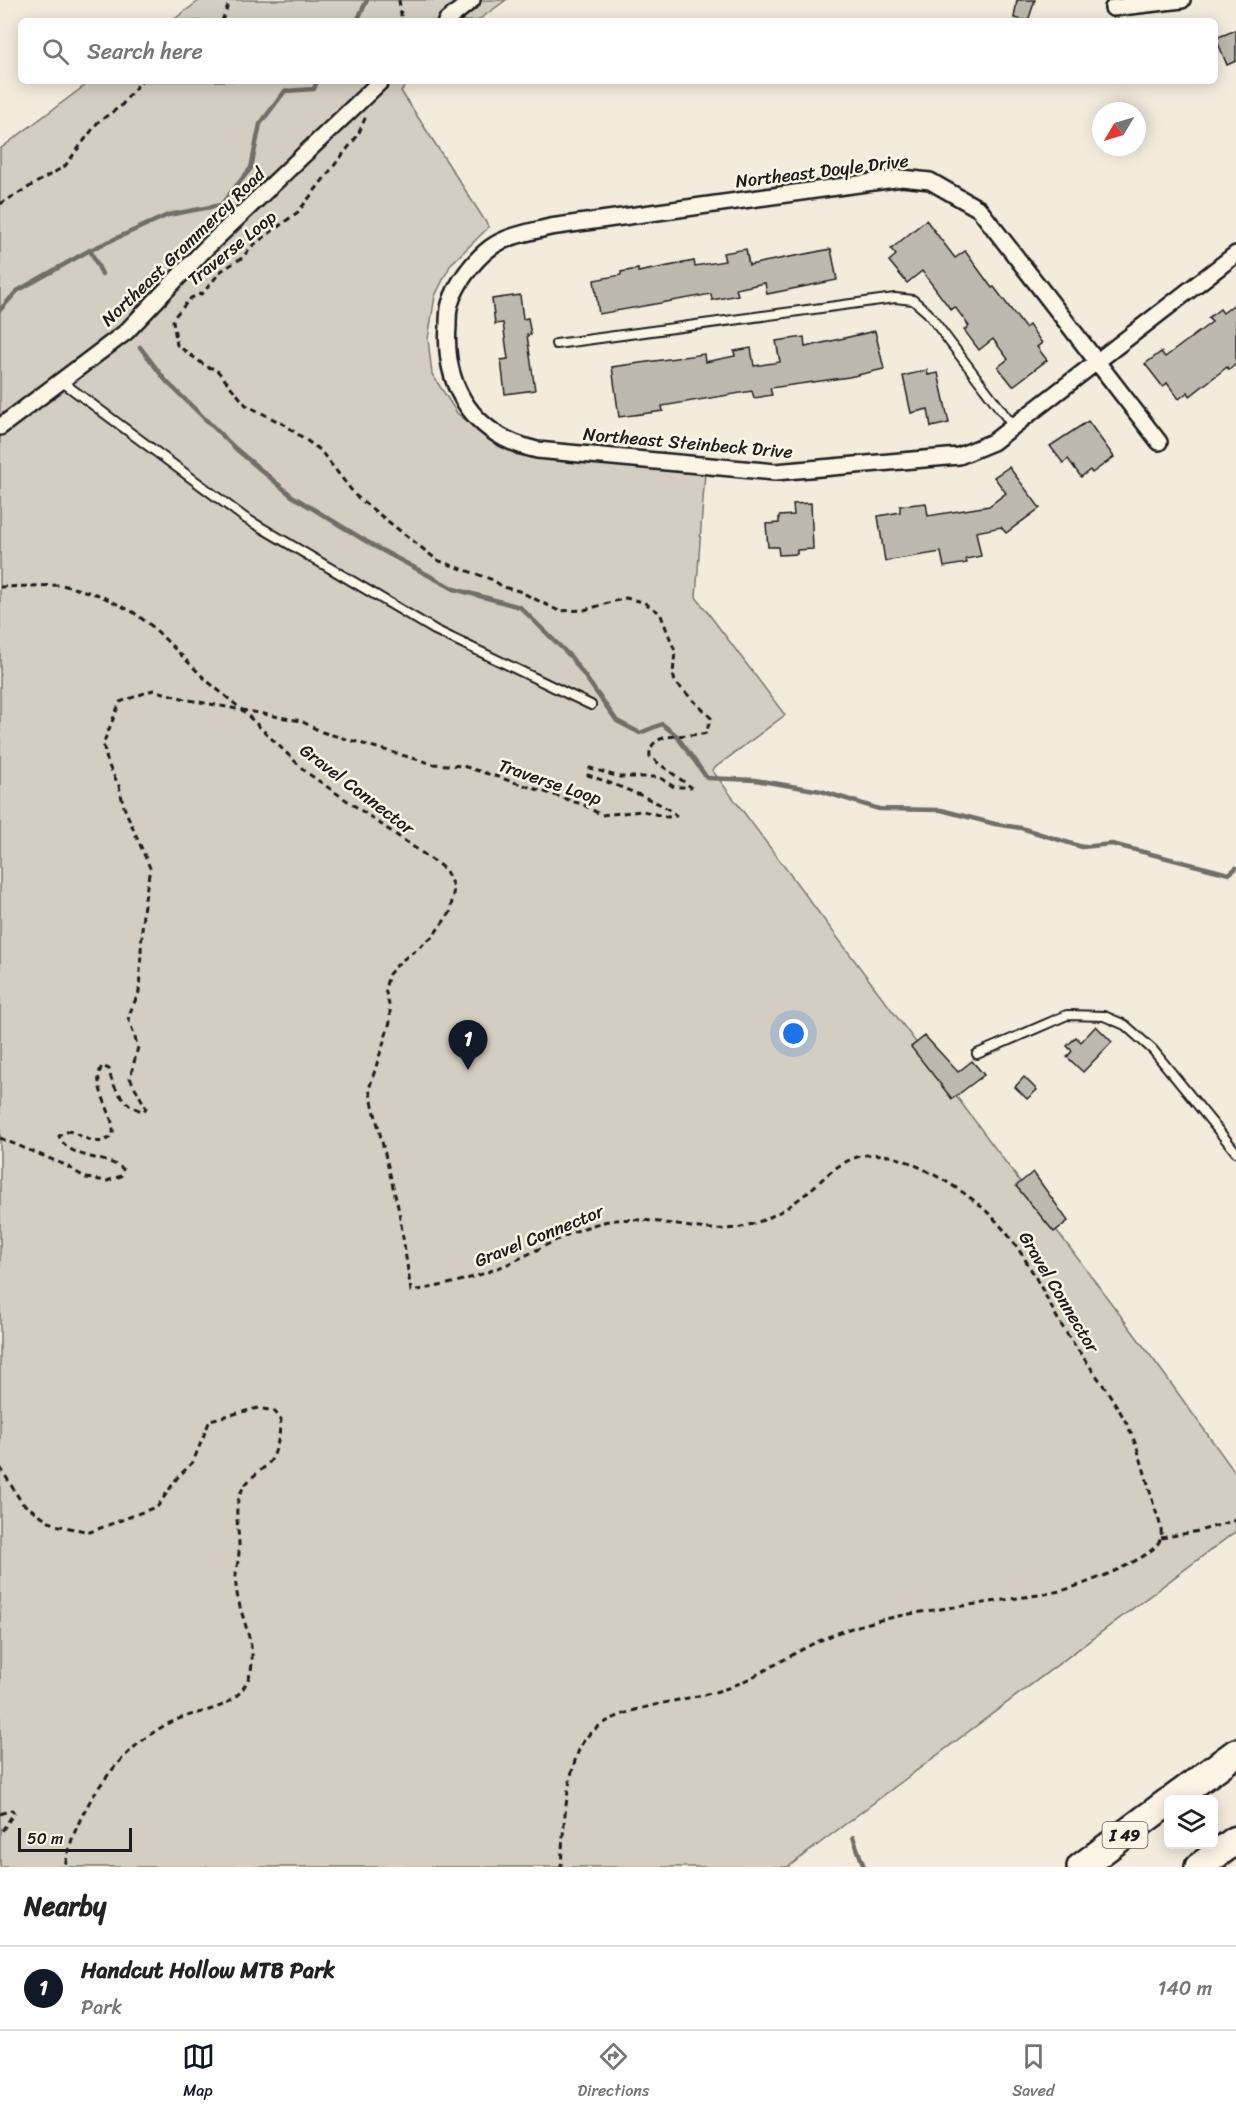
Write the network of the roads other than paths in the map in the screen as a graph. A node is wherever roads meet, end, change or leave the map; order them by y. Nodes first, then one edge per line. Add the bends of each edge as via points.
1 (472, 0) edge
2 (1182, 0) edge
3 (1113, 8) dead end
4 (450, 18) edge
5 (378, 84) edge
6 (1236, 254) edge
7 (556, 344) dead end
8 (446, 352) joint
9 (1097, 362) junction
10 (61, 381) junction
11 (1013, 426) junction
12 (0, 427) edge
13 (1159, 442) dead end
14 (591, 705) dead end
15 (976, 1054) dead end
16 (1236, 1152) edge
17 (1236, 1753) edge
18 (1179, 1795) edge
19 (1164, 1805) edge
20 (1236, 1840) edge
21 (1081, 1867) edge
22 (1199, 1867) edge

1 - 4 street
2 - 3 street
5 - 10 street, Northeast Grammercy Road via 204,250 126,332
6 - 9 street, Northeast Steinbeck Drive
7 - 11 lane via 895,298 913,300 928,314
8 - 9 street, Northeast Doyle Drive via 450,304 470,268 490,248 514,236 550,227 903,178 930,181 979,209
8 - 11 street, Northeast Steinbeck Drive via 457,391 479,421 518,446 537,450 798,472 959,456 981,449
9 - 11 street, Northeast Steinbeck Drive
9 - 13 street, Northeast Doyle Drive
10 - 12 street, Northeast Grammercy Road
10 - 14 lane via 245,518 435,630
15 - 16 lane via 1067,1015 1104,1016 1125,1025 1153,1050
17 - 18 highway
19 - 21 highway, I 49
20 - 22 highway

